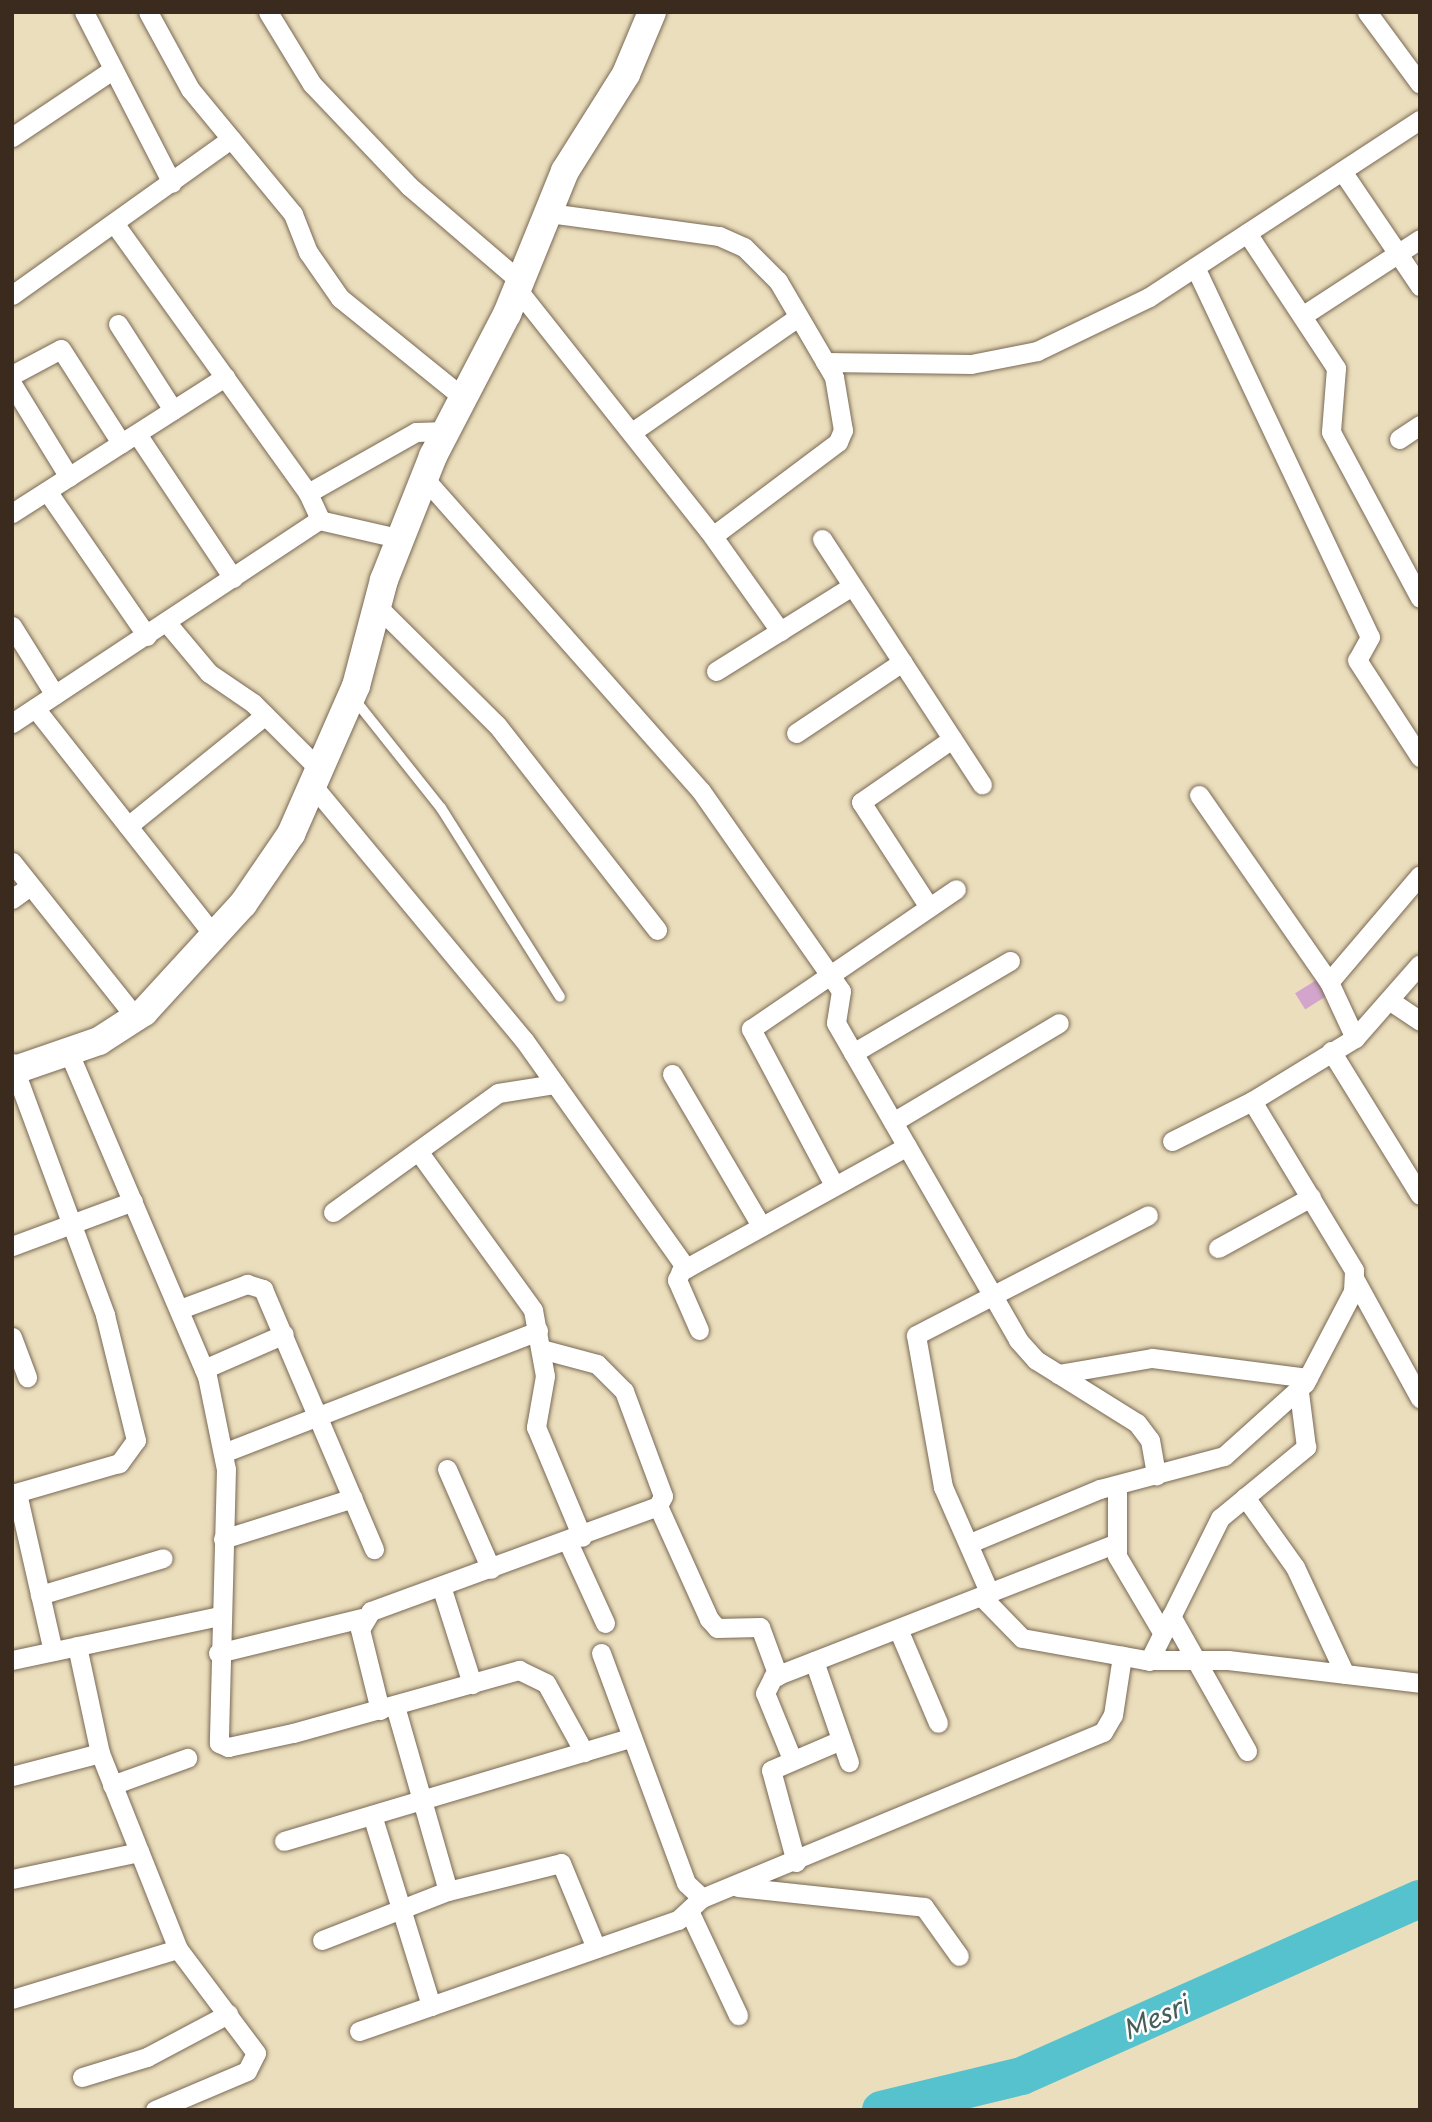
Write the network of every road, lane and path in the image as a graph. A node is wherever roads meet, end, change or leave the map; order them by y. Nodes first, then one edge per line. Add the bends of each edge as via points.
1 (85, 12) edge
2 (148, 12) edge
3 (268, 12) edge
4 (652, 12) edge
5 (1367, 12) edge
6 (112, 70) junction
7 (1420, 84) edge
8 (1420, 120) edge
9 (12, 137) edge
10 (231, 139) junction
11 (1342, 171) junction
12 (172, 183) junction
13 (549, 213) junction
14 (116, 226) junction
15 (1247, 233) junction
16 (1420, 239) edge
17 (1398, 254) junction
18 (1195, 267) junction
19 (519, 285) junction
20 (1420, 286) edge
21 (12, 295) edge
22 (798, 317) junction
23 (1302, 317) junction
24 (118, 324) dead end
25 (825, 362) junction
26 (12, 375) edge
27 (225, 377) junction
28 (12, 384) edge
29 (461, 396) junction
30 (173, 410) junction
31 (1420, 425) edge
32 (446, 431) junction
33 (632, 432) junction
34 (129, 439) junction
35 (1399, 439) dead end
36 (69, 477) junction
37 (424, 478) junction
38 (47, 491) junction
39 (308, 493) junction
40 (14, 508) edge
41 (319, 520) junction
42 (713, 536) junction
43 (402, 539) junction
44 (822, 539) dead end
45 (233, 578) junction
46 (852, 586) junction
47 (1420, 598) edge
48 (379, 608) junction
49 (167, 623) junction
50 (12, 626) edge
51 (780, 631) junction
52 (147, 636) junction
53 (902, 662) junction
54 (716, 671) dead end
55 (55, 695) junction
56 (352, 697) junction
57 (35, 708) junction
58 (265, 715) junction
59 (12, 723) edge
60 (796, 733) dead end
61 (952, 739) junction
62 (1420, 757) edge
63 (316, 777) junction
64 (982, 784) dead end
65 (1199, 795) dead end
66 (128, 826) junction
67 (12, 862) edge
68 (1420, 875) edge
69 (30, 886) junction
70 (956, 889) dead end
71 (12, 899) edge
72 (929, 907) junction
73 (657, 930) dead end
74 (212, 934) junction
75 (1010, 961) dead end
76 (1420, 964) edge
77 (829, 974) junction
78 (1329, 982) junction
79 (560, 997) dead end
80 (1390, 1000) junction
81 (136, 1018) junction
82 (1420, 1021) edge
83 (1059, 1023) dead end
84 (1355, 1038) junction
85 (1331, 1051) junction
86 (69, 1053) junction
87 (853, 1053) junction
88 (13, 1068) edge
89 (672, 1074) dead end
90 (555, 1084) junction
91 (1252, 1101) junction
92 (893, 1122) junction
93 (1171, 1141) dead end
94 (907, 1146) junction
95 (418, 1151) junction
96 (834, 1185) junction
97 (1420, 1195) edge
98 (1311, 1197) junction
99 (133, 1201) junction
100 (333, 1212) dead end
101 (1148, 1215) dead end
102 (73, 1224) junction
103 (761, 1226) junction
104 (12, 1246) edge
105 (1218, 1248) dead end
106 (686, 1268) junction
107 (1355, 1280) junction
108 (991, 1292) junction
109 (180, 1309) junction
110 (699, 1330) dead end
111 (284, 1334) junction
112 (12, 1337) edge
113 (539, 1340) junction
114 (204, 1368) junction
115 (1414, 1372) edge
116 (1058, 1374) junction
117 (27, 1377) dead end
118 (1303, 1385) junction
119 (1420, 1398) edge
120 (320, 1416) junction
121 (223, 1453) junction
122 (447, 1469) dead end
123 (1156, 1475) junction
124 (1117, 1485) junction
125 (15, 1494) edge
126 (1245, 1497) junction
127 (353, 1498) junction
128 (658, 1506) junction
129 (223, 1539) junction
130 (575, 1539) junction
131 (970, 1543) junction
132 (1115, 1544) junction
133 (374, 1549) dead end
134 (163, 1558) dead end
135 (491, 1569) junction
136 (441, 1586) junction
137 (40, 1595) junction
138 (986, 1595) junction
139 (219, 1616) junction
140 (362, 1618) junction
141 (605, 1623) dead end
142 (1167, 1624) junction
143 (898, 1629) junction
144 (77, 1646) junction
145 (53, 1651) junction
146 (218, 1653) junction
147 (601, 1653) dead end
148 (1122, 1656) junction
149 (12, 1660) edge
150 (1198, 1660) junction
151 (814, 1661) junction
152 (1149, 1661) junction
153 (1345, 1674) junction
154 (778, 1676) junction
155 (1420, 1683) edge
156 (472, 1684) junction
157 (387, 1708) junction
158 (938, 1723) dead end
159 (632, 1737) junction
160 (841, 1741) junction
161 (1247, 1751) dead end
162 (584, 1752) junction
163 (100, 1753) junction
164 (187, 1758) dead end
165 (792, 1759) junction
166 (849, 1762) dead end
167 (12, 1776) edge
168 (112, 1785) junction
169 (422, 1800) junction
170 (372, 1815) junction
171 (284, 1841) dead end
172 (139, 1852) junction
173 (796, 1862) junction
174 (12, 1879) edge
175 (737, 1887) junction
176 (448, 1891) junction
177 (696, 1905) junction
178 (400, 1910) junction
179 (322, 1940) dead end
180 (596, 1948) junction
181 (178, 1949) junction
182 (959, 1956) dead end
183 (12, 1998) edge
184 (431, 2006) junction
185 (228, 2014) junction
186 (738, 2015) dead end
187 (359, 2031) dead end
188 (82, 2077) dead end
189 (155, 2110) edge

1 - 6 street
2 - 10 street via 190,89
3 - 19 street via 321,94 409,186
4 - 13 street via 626,74 565,171
5 - 7 street
6 - 9 street
6 - 12 street
8 - 11 street
10 - 12 street
10 - 29 street via 293,214 308,252 340,298
11 - 15 street
11 - 17 street
12 - 14 street
13 - 19 street
13 - 22 street via 719,236 744,247 762,262
14 - 21 street
14 - 27 street
15 - 18 street
15 - 23 street
16 - 17 street
17 - 20 street
17 - 23 street
18 - 25 street via 1149,297 1009,360
18 - 62 street via 1370,637 1357,660
19 - 29 street
19 - 33 street
22 - 25 street
22 - 33 street
23 - 47 street via 1336,368 1331,432
24 - 30 street
25 - 42 street via 841,403 838,442
26 - 34 street via 61,349
27 - 30 street
27 - 39 street
28 - 36 street
29 - 32 street
30 - 34 street
31 - 35 street
32 - 37 street
32 - 39 street via 416,432
33 - 42 street
34 - 36 street
34 - 45 street
36 - 38 street
37 - 43 street
37 - 77 street via 701,792
38 - 40 street
38 - 52 street
39 - 41 street
41 - 43 street
41 - 45 street
42 - 51 street
43 - 48 street
44 - 46 street
45 - 49 street
46 - 51 street
46 - 53 street
48 - 56 street
48 - 73 street via 497,725
49 - 52 street
49 - 58 street via 209,673
50 - 55 street
51 - 54 street
52 - 55 street
53 - 60 street
53 - 61 street
55 - 57 street
56 - 63 street
56 - 79 lane via 441,808
57 - 59 street
57 - 66 street
58 - 63 street
58 - 66 street
61 - 64 street
61 - 72 street via 861,802
63 - 74 street via 292,834 243,904
63 - 90 street
65 - 78 street
66 - 74 street
67 - 69 street
68 - 78 street
69 - 71 street
69 - 81 street
70 - 72 street
72 - 77 street
74 - 81 street
75 - 87 street
76 - 80 street
77 - 87 street via 842,995 836,1023
77 - 96 street via 755,1024 750,1035
78 - 84 street
80 - 82 street
80 - 84 street
81 - 86 street
83 - 92 street
84 - 85 street
85 - 91 street
85 - 97 street
86 - 88 street
86 - 99 street
87 - 92 street
88 - 102 street
89 - 103 street
90 - 95 street via 498,1093
90 - 106 street
91 - 93 street
91 - 98 street
92 - 94 street
94 - 96 street
94 - 108 street
95 - 100 street
95 - 113 street via 523,1293
96 - 103 street
98 - 105 street
98 - 107 street
99 - 102 street
99 - 109 street
101 - 108 street
102 - 104 street
102 - 125 street via 105,1315 136,1440 120,1463
103 - 106 street
106 - 110 street via 677,1280
107 - 115 street
107 - 118 street
108 - 116 street via 1026,1352
108 - 131 street via 920,1329 915,1344 943,1487
109 - 111 street via 255,1284
109 - 114 street
111 - 114 street
111 - 120 street
112 - 117 street
113 - 120 street
113 - 128 street via 597,1364 624,1391 663,1496
113 - 130 street via 545,1384 536,1427
114 - 121 street
115 - 119 street
116 - 118 street via 1152,1358
116 - 123 street via 1144,1430
118 - 123 street via 1224,1456
118 - 126 street via 1306,1447
120 - 121 street
120 - 127 street
121 - 129 street
122 - 135 street
123 - 124 street
124 - 131 street
124 - 132 street
125 - 137 street
126 - 142 street via 1216,1523
126 - 153 street via 1295,1567
127 - 129 street
127 - 133 street
128 - 130 street
128 - 154 street via 713,1625 760,1627
129 - 139 street
130 - 135 street
130 - 141 street
131 - 138 street
132 - 138 street
132 - 142 street
134 - 137 street
135 - 136 street
136 - 140 street
136 - 156 street
137 - 145 street
138 - 143 street
138 - 148 street via 1014,1636
139 - 144 street
139 - 146 street
140 - 146 street
140 - 157 street
142 - 150 street
142 - 152 street
143 - 151 street
143 - 158 street
144 - 145 street
144 - 163 street
145 - 149 street
146 - 157 street via 215,1733 223,1746
147 - 159 street
148 - 152 street
148 - 173 street via 1113,1715 1103,1731
150 - 152 street
150 - 153 street
150 - 161 street
151 - 154 street
151 - 160 street
153 - 155 street
154 - 165 street via 767,1682 765,1693
156 - 157 street
156 - 162 street via 519,1670 540,1676
157 - 169 street
159 - 162 street
159 - 177 street
160 - 165 street
160 - 166 street
162 - 169 street
163 - 167 street
163 - 168 street
164 - 168 street
165 - 173 street via 770,1775
168 - 172 street
169 - 170 street
169 - 176 street
170 - 171 street
170 - 178 street
172 - 174 street
172 - 181 street
173 - 175 street
175 - 177 street
175 - 182 street via 924,1907
176 - 178 street
176 - 180 street via 561,1863
177 - 180 street
177 - 186 street
178 - 179 street
178 - 184 street
180 - 184 street
181 - 183 street
181 - 185 street
184 - 187 street
185 - 188 street via 147,2057
185 - 189 street via 254,2048 253,2065

